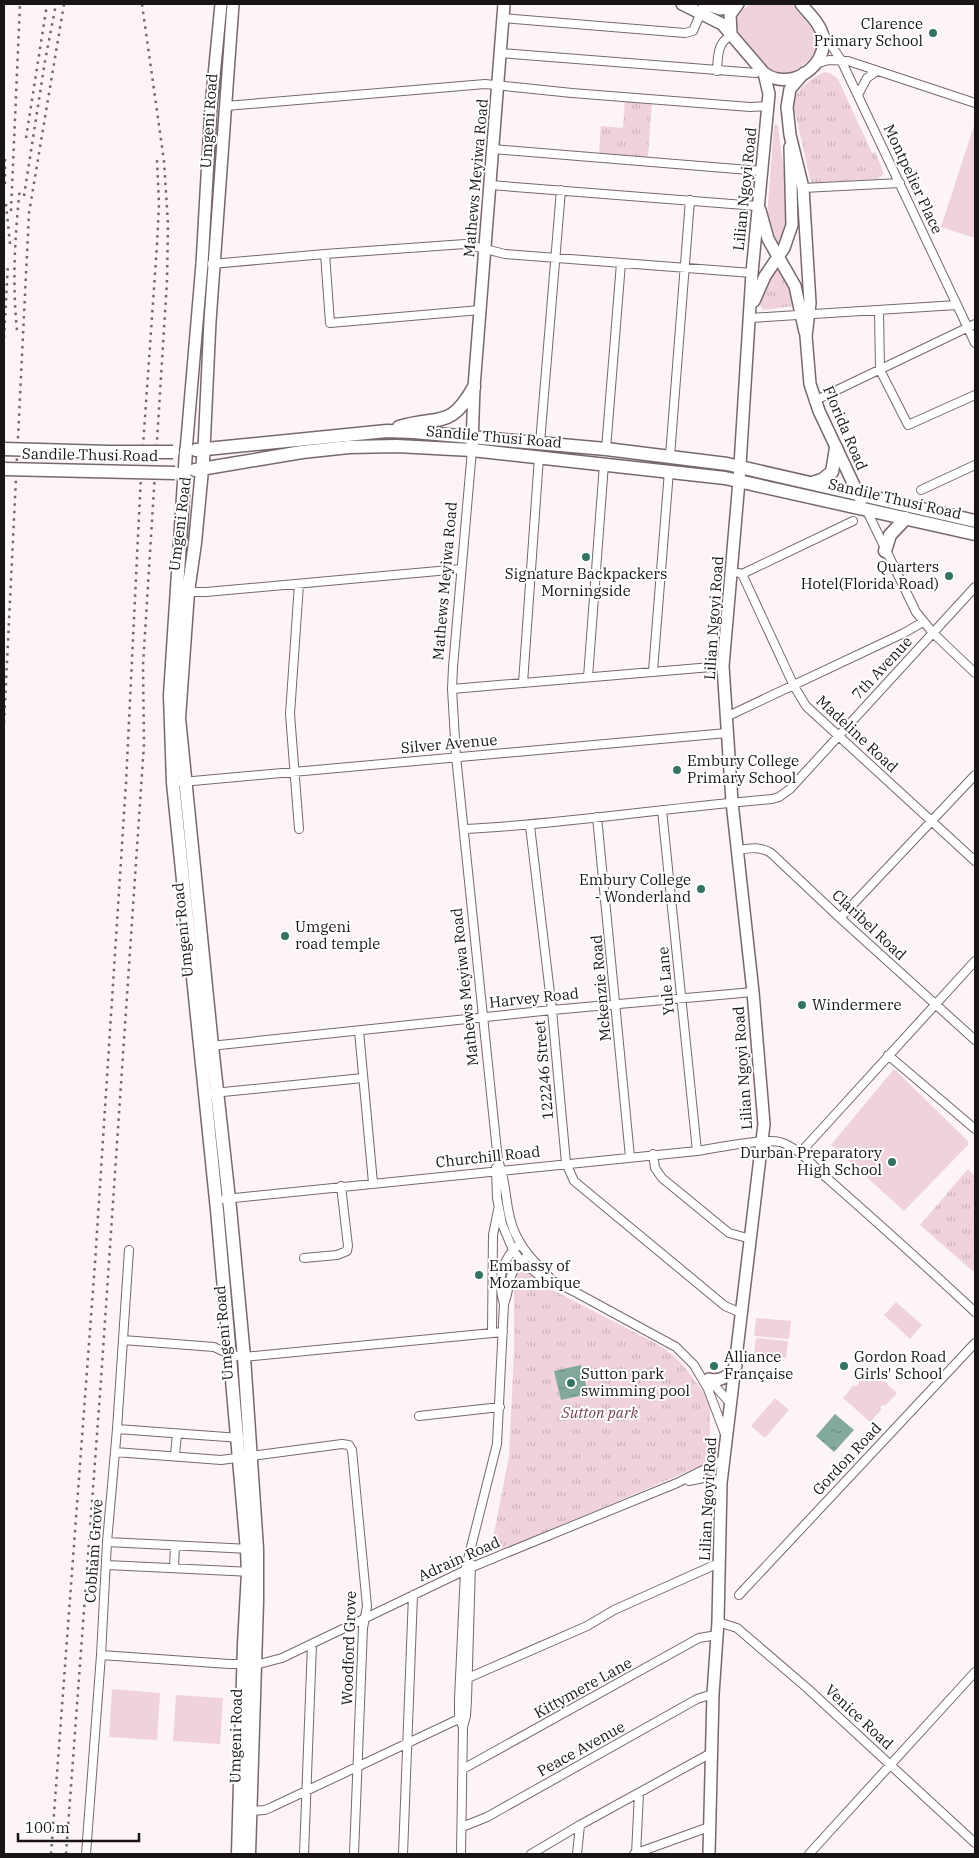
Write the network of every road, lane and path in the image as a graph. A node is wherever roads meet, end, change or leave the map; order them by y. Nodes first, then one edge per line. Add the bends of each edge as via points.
1 (221, 4) edge
2 (233, 4) edge
3 (504, 4) edge
4 (682, 4) edge
5 (801, 4) edge
6 (736, 5) edge
7 (703, 7) edge
8 (503, 18) junction
9 (820, 29) junction
10 (731, 34) junction
11 (500, 53) junction
12 (841, 60) junction
13 (815, 64) junction
14 (717, 71) junction
15 (763, 71) junction
16 (877, 71) junction
17 (804, 73) junction
18 (498, 86) junction
19 (858, 95) junction
20 (975, 104) edge
21 (226, 106) junction
22 (768, 106) junction
23 (790, 135) junction
24 (493, 149) junction
25 (761, 171) junction
26 (900, 182) junction
27 (490, 185) junction
28 (803, 188) junction
29 (561, 190) junction
30 (690, 200) junction
31 (758, 202) junction
32 (485, 249) junction
33 (325, 254) junction
34 (778, 256) junction
35 (555, 258) junction
36 (621, 263) junction
37 (202, 264) junction
38 (214, 264) junction
39 (684, 268) junction
40 (752, 273) junction
41 (957, 305) junction
42 (480, 310) junction
43 (879, 310) junction
44 (751, 314) junction
45 (805, 314) junction
46 (972, 326) edge
47 (975, 343) edge
48 (880, 370) junction
49 (474, 387) junction
50 (975, 395) edge
51 (814, 401) junction
52 (388, 431) junction
53 (472, 437) junction
54 (540, 443) junction
55 (836, 448) junction
56 (4, 449) edge
57 (204, 449) junction
58 (606, 449) junction
59 (472, 450) junction
60 (180, 452) junction
61 (670, 456) junction
62 (539, 457) junction
63 (604, 464) junction
64 (975, 465) edge
65 (740, 466) junction
66 (4, 469) edge
67 (203, 469) junction
68 (669, 471) junction
69 (180, 472) junction
70 (740, 481) junction
71 (812, 483) junction
72 (921, 490) dead end
73 (858, 493) junction
74 (866, 509) junction
75 (906, 518) junction
76 (975, 521) edge
77 (853, 522) dead end
78 (975, 534) edge
79 (885, 551) junction
80 (460, 569) junction
81 (737, 573) junction
82 (299, 584) junction
83 (975, 587) edge
84 (182, 592) junction
85 (923, 622) junction
86 (933, 633) junction
87 (723, 666) junction
88 (653, 671) junction
89 (975, 673) edge
90 (588, 677) junction
91 (522, 683) junction
92 (794, 686) junction
93 (452, 689) junction
94 (726, 717) junction
95 (727, 733) junction
96 (838, 736) junction
97 (456, 756) junction
98 (295, 771) junction
99 (975, 775) edge
100 (179, 783) junction
101 (732, 802) junction
102 (662, 810) junction
103 (597, 817) junction
104 (932, 821) junction
105 (530, 826) junction
106 (299, 829) dead end
107 (465, 829) junction
108 (737, 850) junction
109 (975, 861) edge
110 (840, 918) junction
111 (975, 960) edge
112 (753, 992) junction
113 (681, 999) junction
114 (616, 1004) junction
115 (935, 1004) junction
116 (552, 1010) junction
117 (483, 1017) junction
118 (359, 1031) junction
119 (975, 1040) edge
120 (206, 1047) junction
121 (888, 1055) junction
122 (363, 1078) junction
123 (210, 1093) junction
124 (975, 1129) edge
125 (763, 1142) junction
126 (697, 1151) junction
127 (800, 1153) junction
128 (653, 1154) junction
129 (630, 1156) junction
130 (566, 1163) junction
131 (498, 1170) junction
132 (373, 1183) junction
133 (341, 1186) junction
134 (222, 1200) junction
135 (498, 1209) junction
136 (751, 1239) junction
137 (520, 1244) junction
138 (128, 1250) dead end
139 (513, 1250) junction
140 (528, 1255) junction
141 (304, 1258) dead end
142 (521, 1261) junction
143 (551, 1280) junction
144 (504, 1304) junction
145 (741, 1312) junction
146 (975, 1312) edge
147 (492, 1332) junction
148 (503, 1332) junction
149 (123, 1340) junction
150 (975, 1343) edge
151 (237, 1356) junction
152 (694, 1365) junction
153 (736, 1366) junction
154 (709, 1379) junction
155 (730, 1403) junction
156 (500, 1408) junction
157 (419, 1416) dead end
158 (117, 1429) junction
159 (177, 1434) junction
160 (726, 1436) junction
161 (243, 1438) junction
162 (115, 1452) junction
163 (175, 1456) junction
164 (244, 1456) junction
165 (723, 1460) junction
166 (721, 1483) junction
167 (678, 1484) junction
168 (107, 1542) junction
169 (175, 1546) junction
170 (252, 1549) junction
171 (719, 1563) junction
172 (107, 1565) junction
173 (174, 1568) junction
174 (469, 1569) junction
175 (253, 1572) junction
176 (413, 1595) junction
177 (739, 1595) dead end
178 (365, 1618) junction
179 (718, 1622) junction
180 (717, 1635) junction
181 (312, 1644) junction
182 (101, 1655) junction
183 (249, 1664) junction
184 (975, 1672) edge
185 (468, 1678) junction
186 (713, 1694) junction
187 (463, 1717) junction
188 (407, 1744) junction
189 (713, 1752) junction
190 (891, 1765) junction
191 (357, 1767) junction
192 (463, 1769) junction
193 (307, 1791) junction
194 (639, 1793) junction
195 (251, 1811) junction
196 (580, 1825) junction
197 (462, 1827) junction
198 (710, 1827) junction
199 (975, 1843) edge
200 (86, 1854) edge
201 (238, 1854) edge
202 (249, 1854) edge
203 (304, 1854) edge
204 (354, 1854) edge
205 (403, 1854) edge
206 (461, 1854) edge
207 (531, 1854) edge
208 (577, 1854) edge
209 (635, 1854) edge
210 (709, 1854) edge
211 (809, 1854) edge

1 - 37 street, Umgeni Road
2 - 21 street, Umgeni Road
3 - 8 street, Mathews Meyiwa Road
4 - 7 street
5 - 9 street
6 - 7 street via 720,9
6 - 10 street via 729,20
7 - 8 street via 693,31 685,33
7 - 10 street
8 - 11 street, Mathews Meyiwa Road
9 - 12 street, Montpelier Place
9 - 13 street via 823,47
10 - 14 street via 720,46
10 - 15 street
11 - 14 street
11 - 18 street, Mathews Meyiwa Road
12 - 13 street
12 - 16 street
12 - 19 street, Montpelier Place
13 - 17 street
14 - 15 street
15 - 17 street via 781,80
15 - 22 street, Lilian Ngoyi Road via 769,89
16 - 19 street via 867,78
16 - 20 street
17 - 23 street, Florida Road via 790,89 787,99
18 - 21 street via 475,84
18 - 22 street via 740,107
18 - 24 street, Mathews Meyiwa Road
19 - 26 street, Montpelier Place
21 - 38 street, Umgeni Road
22 - 25 street, Lilian Ngoyi Road
23 - 28 street, Florida Road
23 - 34 street, Lilian Ngoyi Road via 792,225
24 - 25 street
24 - 27 street, Mathews Meyiwa Road
25 - 31 street, Lilian Ngoyi Road
26 - 28 street
26 - 41 street, Montpelier Place
27 - 29 street
27 - 32 street, Mathews Meyiwa Road
28 - 45 street, Florida Road
29 - 30 street
29 - 35 street
30 - 31 street
30 - 39 street
31 - 34 street, Florida Road via 765,231
31 - 40 street, Lilian Ngoyi Road
32 - 33 street via 465,244
32 - 35 street
32 - 42 street, Mathews Meyiwa Road
33 - 38 street
33 - 42 street via 330,323
34 - 44 street, Lilian Ngoyi Road via 765,276
34 - 45 street, Florida Road
35 - 36 street
35 - 54 street
36 - 39 street
36 - 58 street
37 - 38 street
37 - 60 street, Umgeni Road
38 - 57 street, Umgeni Road
39 - 40 street
39 - 61 street
40 - 44 street, Lilian Ngoyi Road
41 - 43 street
41 - 46 street, Montpelier Place
42 - 49 street, Mathews Meyiwa Road
43 - 45 street
43 - 48 street
44 - 45 street
44 - 65 street, Lilian Ngoyi Road
45 - 51 street, Florida Road via 809,378
46 - 47 street, Montpelier Place
46 - 48 street
48 - 50 street via 908,426
48 - 51 street
49 - 52 main road via 466,402 451,416
49 - 53 street, Mathews Meyiwa Road
51 - 55 street, Florida Road
52 - 53 main road, Sandile Thusi Road
52 - 57 main road, Sandile Thusi Road
53 - 54 main road, Sandile Thusi Road
53 - 59 street, Mathews Meyiwa Road
54 - 58 main road, Sandile Thusi Road
55 - 71 main road via 832,472
55 - 73 street, Florida Road
56 - 60 main road, Sandile Thusi Road, bridge
57 - 60 main road, Sandile Thusi Road
57 - 67 main road, Umgeni Road
58 - 61 main road, Sandile Thusi Road
59 - 62 main road, Sandile Thusi Road
59 - 67 main road, Sandile Thusi Road via 350,447
59 - 80 street, Mathews Meyiwa Road
60 - 69 main road, Umgeni Road
61 - 65 main road, Sandile Thusi Road
62 - 63 main road, Sandile Thusi Road
62 - 91 street
63 - 68 main road, Sandile Thusi Road
63 - 90 street
64 - 72 street
65 - 70 street, Lilian Ngoyi Road
65 - 71 main road, Sandile Thusi Road
66 - 69 main road, Sandile Thusi Road, bridge
67 - 69 main road, Sandile Thusi Road
67 - 84 main road, Umgeni Road
68 - 70 main road, Sandile Thusi Road
68 - 88 street
69 - 84 main road, Umgeni Road
70 - 74 main road, Sandile Thusi Road
70 - 81 street, Lilian Ngoyi Road
71 - 73 main road, Sandile Thusi Road
73 - 74 street, Florida Road
73 - 76 main road, Sandile Thusi Road
74 - 75 main road, Sandile Thusi Road
74 - 79 street, Florida Road
75 - 78 main road, Sandile Thusi Road
75 - 79 main road via 890,535
77 - 81 street
79 - 85 street, Florida Road
80 - 82 street
80 - 93 street, Mathews Meyiwa Road
81 - 87 street, Lilian Ngoyi Road
81 - 92 street, Madeline Road
82 - 84 street
82 - 98 street via 290,714
83 - 86 street, 7th Avenue
84 - 100 main road, Umgeni Road via 170,695
85 - 86 street, Florida Road
85 - 92 street
86 - 89 street, Florida Road
86 - 96 street, 7th Avenue
87 - 88 street
87 - 94 street, Lilian Ngoyi Road
88 - 90 street
90 - 91 street
91 - 93 street
92 - 94 street
92 - 96 street, Madeline Road via 806,706
93 - 97 street, Mathews Meyiwa Road
94 - 95 street, Lilian Ngoyi Road
95 - 97 street, Silver Avenue
95 - 101 street, Lilian Ngoyi Road
96 - 101 street, 7th Avenue via 779,797
96 - 104 street, Madeline Road
97 - 98 street, Silver Avenue
97 - 107 street, Mathews Meyiwa Road
98 - 100 street, Silver Avenue
98 - 106 street
99 - 104 street
100 - 120 main road, Umgeni Road
101 - 102 street, 7th Avenue
101 - 108 street, Lilian Ngoyi Road
102 - 103 street, 7th Avenue
102 - 113 street, Yule Lane
103 - 105 street, 7th Avenue
103 - 114 street, Mckenzie Road
104 - 109 street, Madeline Road
104 - 110 street
105 - 107 street, 7th Avenue
105 - 116 street, 122246 Street
107 - 117 street, Mathews Meyiwa Road
108 - 110 street, Claribel Road via 757,848 772,853
108 - 112 street, Lilian Ngoyi Road
110 - 115 street, Claribel Road
111 - 115 street
112 - 113 street, Harvey Road
112 - 125 street, Lilian Ngoyi Road
113 - 114 street, Harvey Road
113 - 126 street, Yule Lane
114 - 116 street, Harvey Road
114 - 129 street, Mckenzie Road
115 - 119 street, Claribel Road
115 - 121 street
116 - 117 street, Harvey Road
116 - 130 street, 122246 Street
117 - 118 street, Harvey Road
117 - 131 street, Mathews Meyiwa Road
118 - 120 street, Harvey Road
118 - 122 street
120 - 123 main road, Umgeni Road
121 - 124 street
121 - 127 street
122 - 123 street
122 - 132 street
123 - 134 main road, Umgeni Road
125 - 126 street, Churchill Road
125 - 127 street, Churchill Road via 782,1143
125 - 136 street, Lilian Ngoyi Road
126 - 128 street, Churchill Road
127 - 146 street
128 - 129 street, Churchill Road
128 - 136 street via 655,1168 662,1178 728,1233
129 - 130 street, Churchill Road
130 - 131 street, Churchill Road
130 - 145 street via 574,1181 725,1306
131 - 132 street, Churchill Road
131 - 135 street, Mathews Meyiwa Road
131 - 137 street, Mathews Meyiwa Road via 508,1215
132 - 133 street, Churchill Road
133 - 134 street, Churchill Road
133 - 141 street via 347,1251
134 - 151 main road, Umgeni Road
135 - 139 street, Mathews Meyiwa Road
135 - 147 street via 493,1235
136 - 145 street, Lilian Ngoyi Road
137 - 139 street
137 - 140 street, Mathews Meyiwa Road
138 - 149 street, Cobham Grove
139 - 142 street, Mathews Meyiwa Road
139 - 144 street via 503,1263 501,1272
140 - 142 street
140 - 143 street, Mathews Meyiwa Road
142 - 143 street, Mathews Meyiwa Road via 544,1279
142 - 144 street via 510,1276
143 - 152 street, Mathews Meyiwa Road via 676,1347
144 - 148 street
145 - 153 street, Lilian Ngoyi Road
147 - 148 street
147 - 151 street
148 - 156 street
149 - 151 street via 214,1347
149 - 158 street, Cobham Grove
150 - 177 street, Gordon Road
151 - 161 main road, Umgeni Road
152 - 154 street
152 - 160 street via 712,1397
153 - 154 street via 723,1379
153 - 155 street, Lilian Ngoyi Road
154 - 155 street
155 - 160 street, Lilian Ngoyi Road
156 - 157 street
156 - 174 street via 497,1444 469,1557
158 - 159 street
158 - 162 street, Cobham Grove
159 - 161 street
159 - 163 street
160 - 165 street, Lilian Ngoyi Road
161 - 164 main road, Umgeni Road
162 - 163 street
162 - 168 street, Cobham Grove
163 - 164 street via 221,1460
164 - 170 main road, Umgeni Road
164 - 178 street, Woodford Grove via 349,1445 367,1606
165 - 166 street, Lilian Ngoyi Road
165 - 167 street, Adrain Road
166 - 167 street, Adrain Road via 704,1478
166 - 171 street, Lilian Ngoyi Road
167 - 174 street, Adrain Road
168 - 169 street
168 - 172 street, Cobham Grove
169 - 170 street
169 - 173 street
170 - 175 main road, Umgeni Road
171 - 179 street, Lilian Ngoyi Road
171 - 185 street
172 - 173 street
172 - 182 street, Cobham Grove
173 - 175 street
174 - 176 street, Adrain Road
174 - 185 street
174 - 187 street
175 - 183 main road, Umgeni Road
176 - 178 street, Adrain Road
176 - 188 street
178 - 181 street, Adrain Road
178 - 191 street, Woodford Grove
179 - 180 street, Lilian Ngoyi Road
179 - 190 street, Venice Road via 738,1628
180 - 186 street, Lilian Ngoyi Road
180 - 192 street, Kittymere Lane via 699,1638
181 - 183 street, Adrain Road via 282,1658
181 - 193 street
182 - 183 street, Adrain Road
182 - 200 street, Cobham Grove
183 - 195 main road, Umgeni Road
183 - 201 main road, Umgeni Road
184 - 190 street
185 - 187 street
186 - 189 street, Lilian Ngoyi Road
186 - 197 street, Peace Avenue via 697,1699 487,1817
187 - 188 street
187 - 192 street
188 - 191 street
188 - 205 street
189 - 194 street
189 - 198 street, Lilian Ngoyi Road
190 - 199 street, Venice Road
190 - 211 street
191 - 193 street
191 - 204 street, Woodford Grove
192 - 197 street
193 - 195 street via 265,1810
193 - 203 street
194 - 196 street
194 - 209 street
195 - 202 main road, Umgeni Road
196 - 207 street
196 - 208 street
197 - 206 street
198 - 209 street
198 - 210 street, Lilian Ngoyi Road

